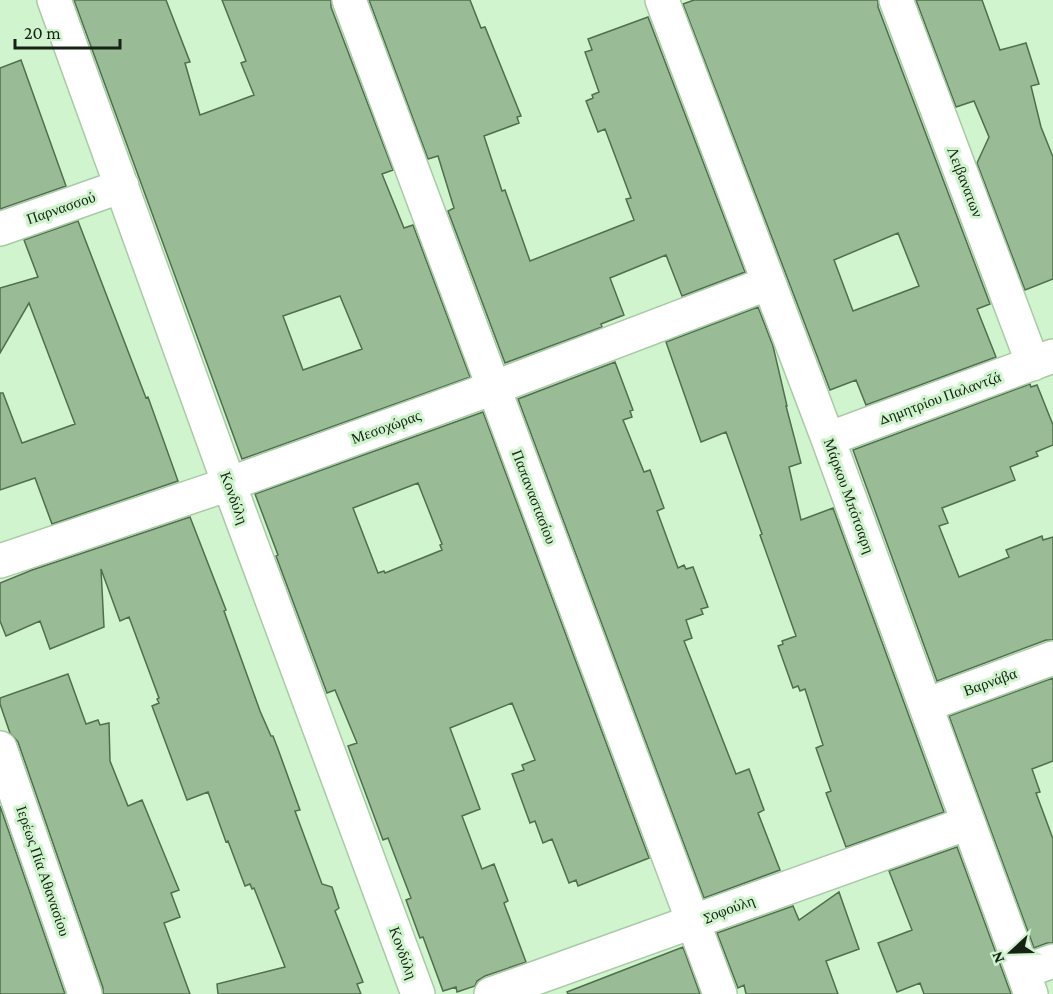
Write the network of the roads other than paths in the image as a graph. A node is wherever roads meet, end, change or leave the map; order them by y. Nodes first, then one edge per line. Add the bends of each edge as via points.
1 (54, 0) edge
2 (349, 0) edge
3 (662, 0) edge
4 (896, 0) edge
5 (122, 186) junction
6 (0, 229) edge
7 (769, 283) junction
8 (1043, 360) edge
9 (493, 388) junction
10 (828, 439) junction
11 (230, 484) junction
12 (0, 561) edge
13 (1053, 658) edge
14 (926, 705) junction
15 (0, 748) edge
16 (968, 823) junction
17 (693, 922) junction
18 (1036, 976) edge
19 (85, 994) edge
20 (418, 994) edge
21 (491, 994) edge
22 (720, 994) edge

1 - 5 street, Κονδύλη
2 - 9 street, Παπαναστασίου
3 - 7 street, Μάρκου Μπότσαρη
4 - 8 street, Λειβανατων
5 - 6 street, Παρνασσού
5 - 11 street, Κονδύλη
7 - 9 street, Μεσοχώρας
7 - 10 street, Μάρκου Μπότσαρη
8 - 10 street, Δημητρίου Παλαντζά
9 - 11 street, Μεσοχώρας
9 - 17 street, Παπαναστασίου
10 - 14 street, Μάρκου Μπότσαρη
11 - 12 street, Μεσοχώρας
11 - 20 street, Κονδύλη
13 - 14 street, Βαρνάβα
14 - 16 street, Μάρκου Μπότσαρη
15 - 19 street, Ιερέως Πία Αθανασίου
16 - 17 street, Σοφούλη
16 - 18 street, Μάρκου Μπότσαρη
17 - 21 street, Σοφούλη
17 - 22 street, Παπαναστασίου

